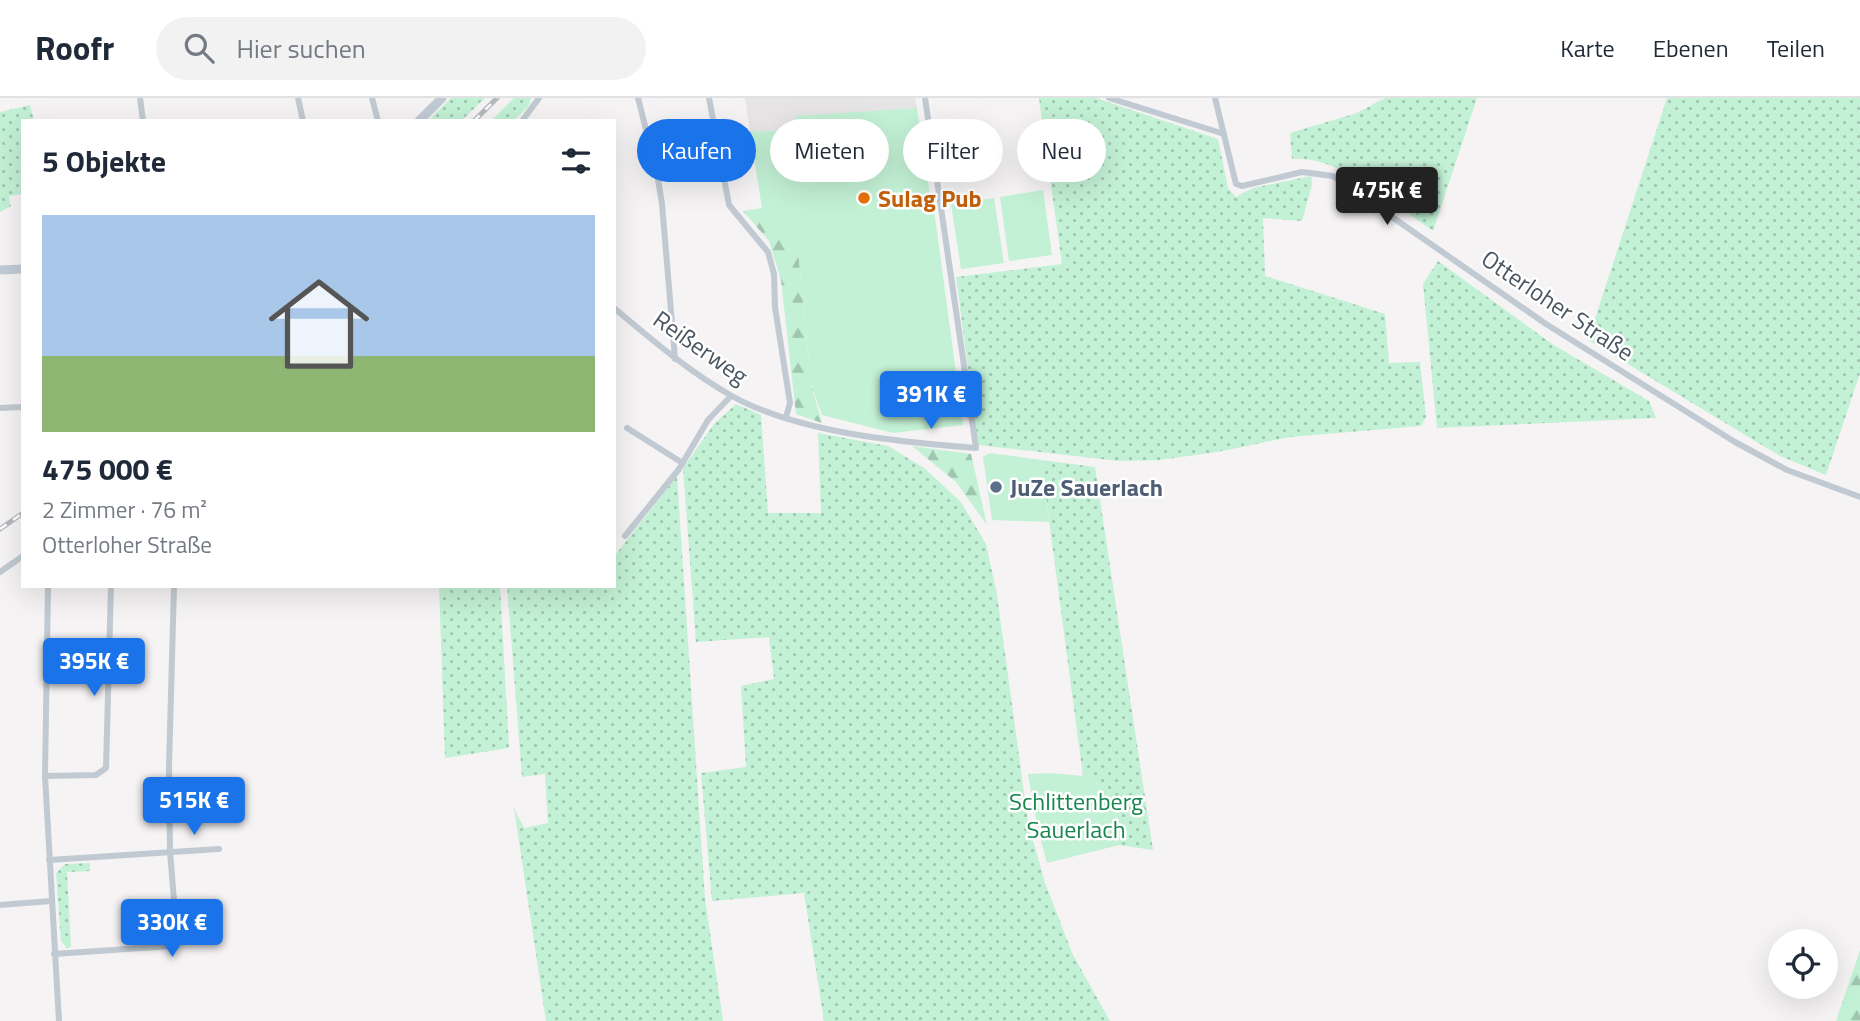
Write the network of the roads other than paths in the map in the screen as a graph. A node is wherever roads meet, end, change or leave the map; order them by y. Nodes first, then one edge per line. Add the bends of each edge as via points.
1 (140, 98) edge
2 (298, 98) edge
3 (372, 98) edge
4 (442, 98) edge
5 (539, 98) edge
6 (638, 98) edge
7 (709, 98) edge
8 (925, 98) edge
9 (1109, 98) edge
10 (1215, 98) edge
11 (143, 119) edge
12 (303, 119) edge
13 (377, 119) edge
14 (421, 119) edge
15 (523, 119) edge
16 (1222, 133) junction
17 (21, 268) edge
18 (0, 270) edge
19 (616, 309) edge
20 (675, 359) junction
21 (731, 396) junction
22 (0, 408) edge
23 (21, 408) edge
24 (786, 417) junction
25 (627, 428) dead end
26 (681, 461) junction
27 (1860, 497) edge
28 (625, 536) dead end
29 (21, 557) edge
30 (0, 572) edge
31 (48, 588) edge
32 (111, 588) edge
33 (174, 588) edge
34 (45, 776) junction
35 (219, 849) dead end
36 (170, 852) junction
37 (49, 860) junction
38 (51, 901) junction
39 (0, 905) edge
40 (54, 954) junction
41 (59, 1021) edge

1 - 11 street
2 - 12 street
3 - 13 street
4 - 14 main road
5 - 15 street
6 - 20 street via 662,204
7 - 24 street via 729,205 768,252 774,274 790,403
8 - 24 street, Reißerweg via 976,448 885,441
9 - 16 street
10 - 16 street
16 - 27 street, Otterloher Straße via 1236,184 1302,172 1333,176 1546,324 1735,442 1787,470
17 - 18 main road
19 - 20 street, Reißerweg
20 - 21 street, Reißerweg
21 - 24 street, Reißerweg
21 - 26 street via 708,420
22 - 23 street
25 - 26 street
26 - 28 street
29 - 30 street
31 - 34 street
32 - 34 street via 106,768 96,775
33 - 36 street
34 - 37 street
35 - 36 street
36 - 37 street
36 - 40 street via 177,936 171,946
37 - 38 street
38 - 39 street
38 - 40 street
40 - 41 street

